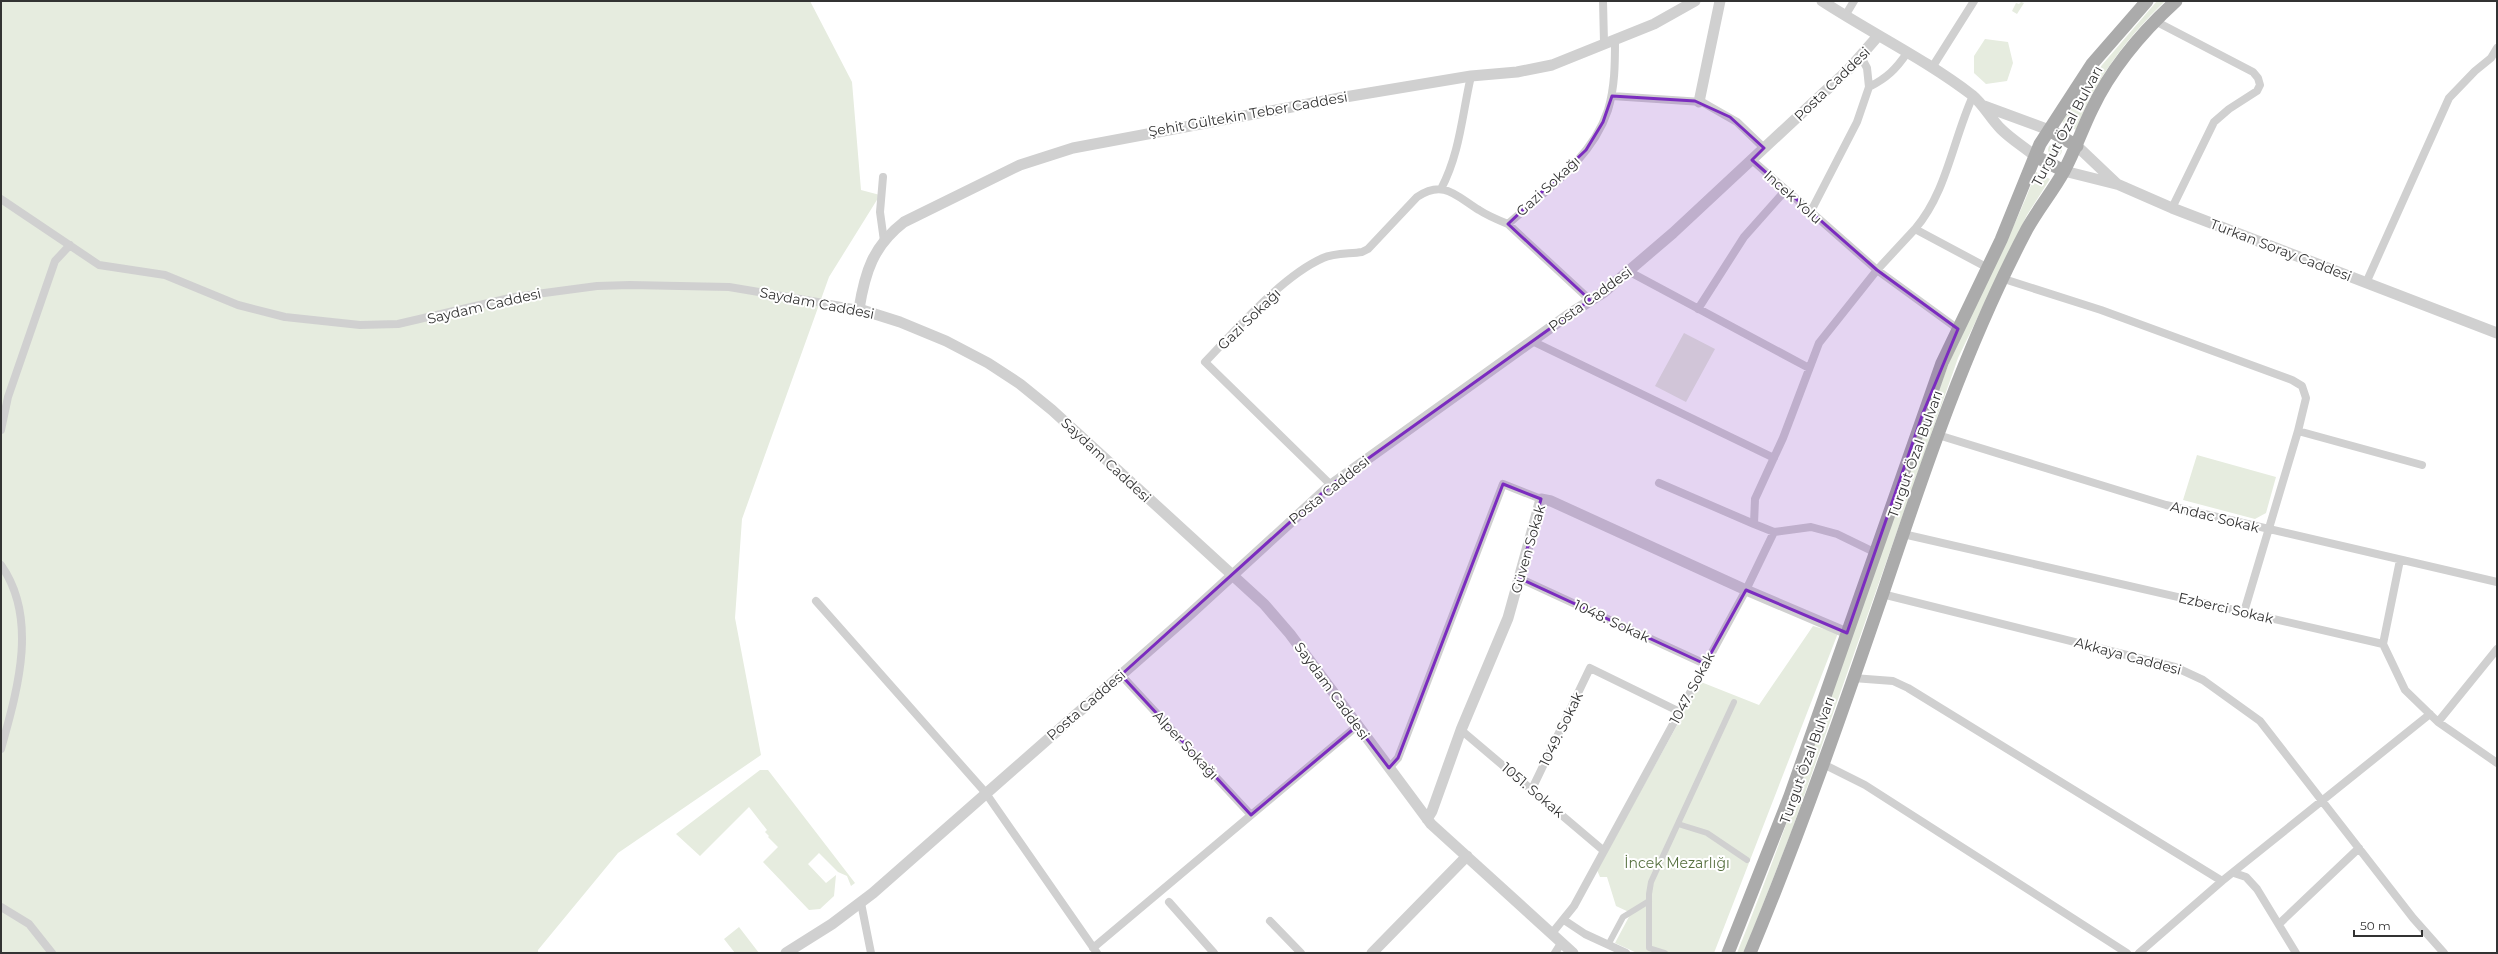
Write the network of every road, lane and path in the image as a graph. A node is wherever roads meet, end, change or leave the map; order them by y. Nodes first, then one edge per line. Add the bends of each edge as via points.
1 (1603, 1) edge
2 (1695, 1) edge
3 (1720, 1) edge
4 (1822, 1) edge
5 (1854, 1) edge
6 (1974, 1) edge
7 (2147, 1) edge
8 (2176, 1) edge
9 (1845, 16) junction
10 (2155, 21) junction
11 (1878, 36) junction
12 (1615, 40) junction
13 (1604, 43) junction
14 (2497, 48) edge
15 (1907, 53) junction
16 (1861, 57) junction
17 (1933, 66) junction
18 (1471, 76) junction
19 (1869, 87) junction
20 (1612, 96) junction
21 (1973, 96) junction
22 (1699, 102) junction
23 (1984, 106) junction
24 (2049, 130) junction
25 (2077, 146) junction
26 (1764, 148) junction
27 (2034, 156) junction
28 (1752, 160) junction
29 (2064, 171) junction
30 (883, 178) dead end
31 (2117, 184) junction
32 (1441, 189) junction
33 (1785, 190) junction
34 (1, 199) edge
35 (2172, 208) junction
36 (1810, 213) junction
37 (1508, 224) junction
38 (1915, 229) junction
39 (884, 241) junction
40 (70, 245) junction
41 (1988, 268) junction
42 (1877, 270) junction
43 (1628, 271) junction
44 (2004, 279) junction
45 (2366, 283) junction
46 (1590, 300) junction
47 (859, 309) junction
48 (1698, 309) junction
49 (1958, 329) junction
50 (2497, 333) edge
51 (1532, 341) junction
52 (1809, 368) junction
53 (1, 430) edge
54 (2298, 431) junction
55 (1938, 435) junction
56 (1774, 458) junction
57 (2422, 466) dead end
58 (1659, 483) dead end
59 (1331, 485) junction
60 (1541, 499) junction
61 (1754, 524) junction
62 (2267, 530) junction
63 (1774, 532) junction
64 (1903, 534) junction
65 (1874, 552) junction
66 (2400, 560) junction
67 (1, 565) edge
68 (1231, 575) junction
69 (1519, 578) junction
70 (2497, 582) edge
71 (1746, 590) junction
72 (1882, 594) junction
73 (816, 601) dead end
74 (2244, 612) junction
75 (1847, 633) junction
76 (2383, 644) junction
77 (2497, 649) edge
78 (1705, 664) junction
79 (1121, 675) junction
80 (1853, 678) junction
81 (1734, 702) dead end
82 (1680, 712) junction
83 (2430, 714) junction
84 (2438, 722) junction
85 (1357, 726) junction
86 (1462, 730) junction
87 (1, 749) edge
88 (2497, 763) edge
89 (1823, 764) junction
90 (1389, 768) junction
91 (1532, 789) junction
92 (985, 792) junction
93 (2324, 801) junction
94 (1251, 816) junction
95 (1427, 819) junction
96 (1678, 824) junction
97 (2359, 848) junction
98 (1604, 851) junction
99 (1467, 856) junction
100 (1746, 860) dead end
101 (2234, 873) junction
102 (2222, 881) junction
103 (1649, 901) junction
104 (1169, 902) dead end
105 (860, 903) junction
106 (1, 908) edge
107 (1564, 920) junction
108 (1270, 921) dead end
109 (2279, 924) junction
110 (1553, 932) junction
111 (1562, 942) junction
112 (1608, 945) junction
113 (1095, 950) edge
114 (52, 953) edge
115 (786, 953) edge
116 (871, 953) edge
117 (1214, 953) edge
118 (1301, 953) edge
119 (1372, 953) edge
120 (1555, 953) edge
121 (1574, 953) edge
122 (1626, 953) edge
123 (1665, 953) edge
124 (1728, 953) edge
125 (1750, 953) edge
126 (2127, 953) edge
127 (2139, 953) edge
128 (2296, 953) edge
129 (2444, 953) edge

1 - 13 street
2 - 12 street, Şehit Gültekin Teber Caddesi via 1654,24
3 - 22 street
4 - 9 street
5 - 9 street
6 - 17 street
7 - 24 main road, Turgut Özal Bulvarı via 2092,64
8 - 10 main road, Turgut Özal Bulvarı
9 - 11 street
10 - 25 main road, Turgut Özal Bulvarı via 2109,79 2093,107
10 - 35 street via 2253,72 2260,85 2257,91 2214,122
11 - 15 street
11 - 16 street, Posta Caddesi
12 - 13 street, Şehit Gültekin Teber Caddesi
12 - 20 street, Gazi Sokağı
13 - 18 street, Şehit Gültekin Teber Caddesi via 1552,65 1517,72
14 - 45 street via 2492,58 2475,71 2449,98
15 - 17 street
15 - 19 street via 1886,78
16 - 19 street via 1867,68
16 - 26 street, Posta Caddesi
17 - 21 street
18 - 32 street via 1460,140 1452,169
18 - 39 street, Şehit Gültekin Teber Caddesi via 1073,148 1020,165 983,182 904,222
19 - 36 street via 1857,122
20 - 22 street
20 - 37 street, Gazi Sokağı via 1603,122 1586,150
21 - 23 street
21 - 38 street via 1961,121 1938,192 1926,216
22 - 26 street via 1737,122
23 - 24 street
23 - 27 street via 2002,131
24 - 25 main road
24 - 27 main road, Turgut Özal Bulvarı
25 - 29 main road, Turgut Özal Bulvarı
25 - 31 street, Turkan Soray Caddesi
26 - 28 street, Posta Caddesi
27 - 29 main road
27 - 41 main road, Turgut Özal Bulvarı via 2012,218
28 - 33 street, Incek Yolu
28 - 43 street, Posta Caddesi
29 - 31 street
29 - 44 main road, Turgut Özal Bulvarı via 2028,228
30 - 39 street via 880,212
31 - 35 street, Turkan Soray Caddesi
32 - 37 street, Gazi Sokağı via 1452,192 1479,211
32 - 59 street, Gazi Sokağı via 1430,189 1417,197 1376,241 1362,252 1323,258 1305,269 1255,310 1205,362
33 - 36 street, Incek Yolu
33 - 48 street via 1744,237
34 - 40 street, Saydam Caddesi
35 - 45 street, Turkan Soray Caddesi
36 - 42 street, Incek Yolu
37 - 46 street
38 - 41 street
38 - 42 street
39 - 47 street, Şehit Gültekin Teber Caddesi via 868,267
40 - 47 street, Saydam Caddesi via 99,265 165,275 253,310 286,317 360,325 418,321 536,293 623,286 729,288
40 - 53 street via 55,261 8,396
41 - 49 main road, Turgut Özal Bulvarı
42 - 49 street, Incek Yolu
42 - 52 street via 1819,343
43 - 46 street, Posta Caddesi via 1604,292
43 - 48 street
44 - 54 street via 2101,310 2292,380 2302,386 2306,398
44 - 55 main road, Turgut Özal Bulvarı via 1964,366
45 - 50 street, Turkan Soray Caddesi
46 - 51 street, Posta Caddesi
47 - 68 street, Saydam Caddesi via 922,330 969,352 1004,373 1052,410
48 - 52 street
49 - 65 main road, Turgut Özal Bulvarı via 1942,363
51 - 56 street
51 - 59 street, Posta Caddesi
52 - 56 street
54 - 57 street
54 - 62 street
55 - 62 street, Andac Sokak via 2166,505
55 - 64 main road, Turgut Özal Bulvarı
56 - 61 street via 1755,499
58 - 61 street
59 - 68 street, Posta Caddesi
60 - 69 street, Güven Sokak
60 - 71 street, Güven Sokak via 1551,501
60 - 90 street via 1503,484 1398,758
61 - 63 street
62 - 66 street, Andac Sokak
62 - 74 street
63 - 65 street via 1811,527 1838,534
63 - 71 street, 1047. Sokak
64 - 72 main road, Turgut Özal Bulvarı
64 - 74 street, Ezberci Sokak
65 - 75 main road, Turgut Özal Bulvarı
66 - 70 street, Andac Sokak
66 - 76 street
67 - 87 street via 12,580 22,645 14,701
68 - 79 street, Posta Caddesi
68 - 85 street, Saydam Caddesi via 1282,624
69 - 78 street, 1048. Sokak
69 - 86 street, Güven Sokak via 1508,618
71 - 75 street, Güven Sokak
71 - 78 street, 1047. Sokak
72 - 80 main road, Turgut Özal Bulvarı
72 - 93 street, Akkaya Caddesi via 2174,667 2203,680 2260,722
73 - 92 street
74 - 76 street, Ezberci Sokak
75 - 124 main road, Turgut Özal Bulvarı via 1790,796
76 - 83 street via 2405,690
77 - 84 street
78 - 82 street, 1047. Sokak
79 - 92 street, Posta Caddesi
79 - 94 street, Alper Sokağı
80 - 89 main road, Turgut Özal Bulvarı
80 - 102 street via 1893,681 1908,688
81 - 96 street
82 - 91 street, 1049. Sokak via 1590,668
82 - 98 street, 1047. Sokak
83 - 84 street
83 - 93 street
84 - 88 street
85 - 90 street, Saydam Caddesi
85 - 94 street
86 - 91 street, 1051. Sokak
86 - 95 street, Güven Sokak
89 - 125 main road, Turgut Özal Bulvarı
89 - 126 street via 1865,785
90 - 95 street, Saydam Caddesi
91 - 98 street, 1051. Sokak
92 - 105 street, Posta Caddesi
92 - 113 street
93 - 97 street, Akkaya Caddesi
93 - 101 street
94 - 113 street
95 - 99 street, Saydam Caddesi
96 - 100 street via 1703,831
96 - 103 street via 1651,882
97 - 109 street
97 - 129 street, Akkaya Caddesi via 2412,918
98 - 107 street, 1047. Sokak
99 - 110 street, Saydam Caddesi
99 - 119 street
101 - 102 street
101 - 109 street via 2246,877 2257,889
102 - 127 street
103 - 112 street via 1623,917
103 - 123 street via 1649,948
104 - 117 street
105 - 115 street, Posta Caddesi
105 - 116 street
106 - 114 street via 30,924
107 - 110 street, 1047. Sokak
107 - 112 street
108 - 118 street
109 - 128 street
110 - 111 street, Saydam Caddesi
111 - 120 street
111 - 121 street, Saydam Caddesi
112 - 122 street

